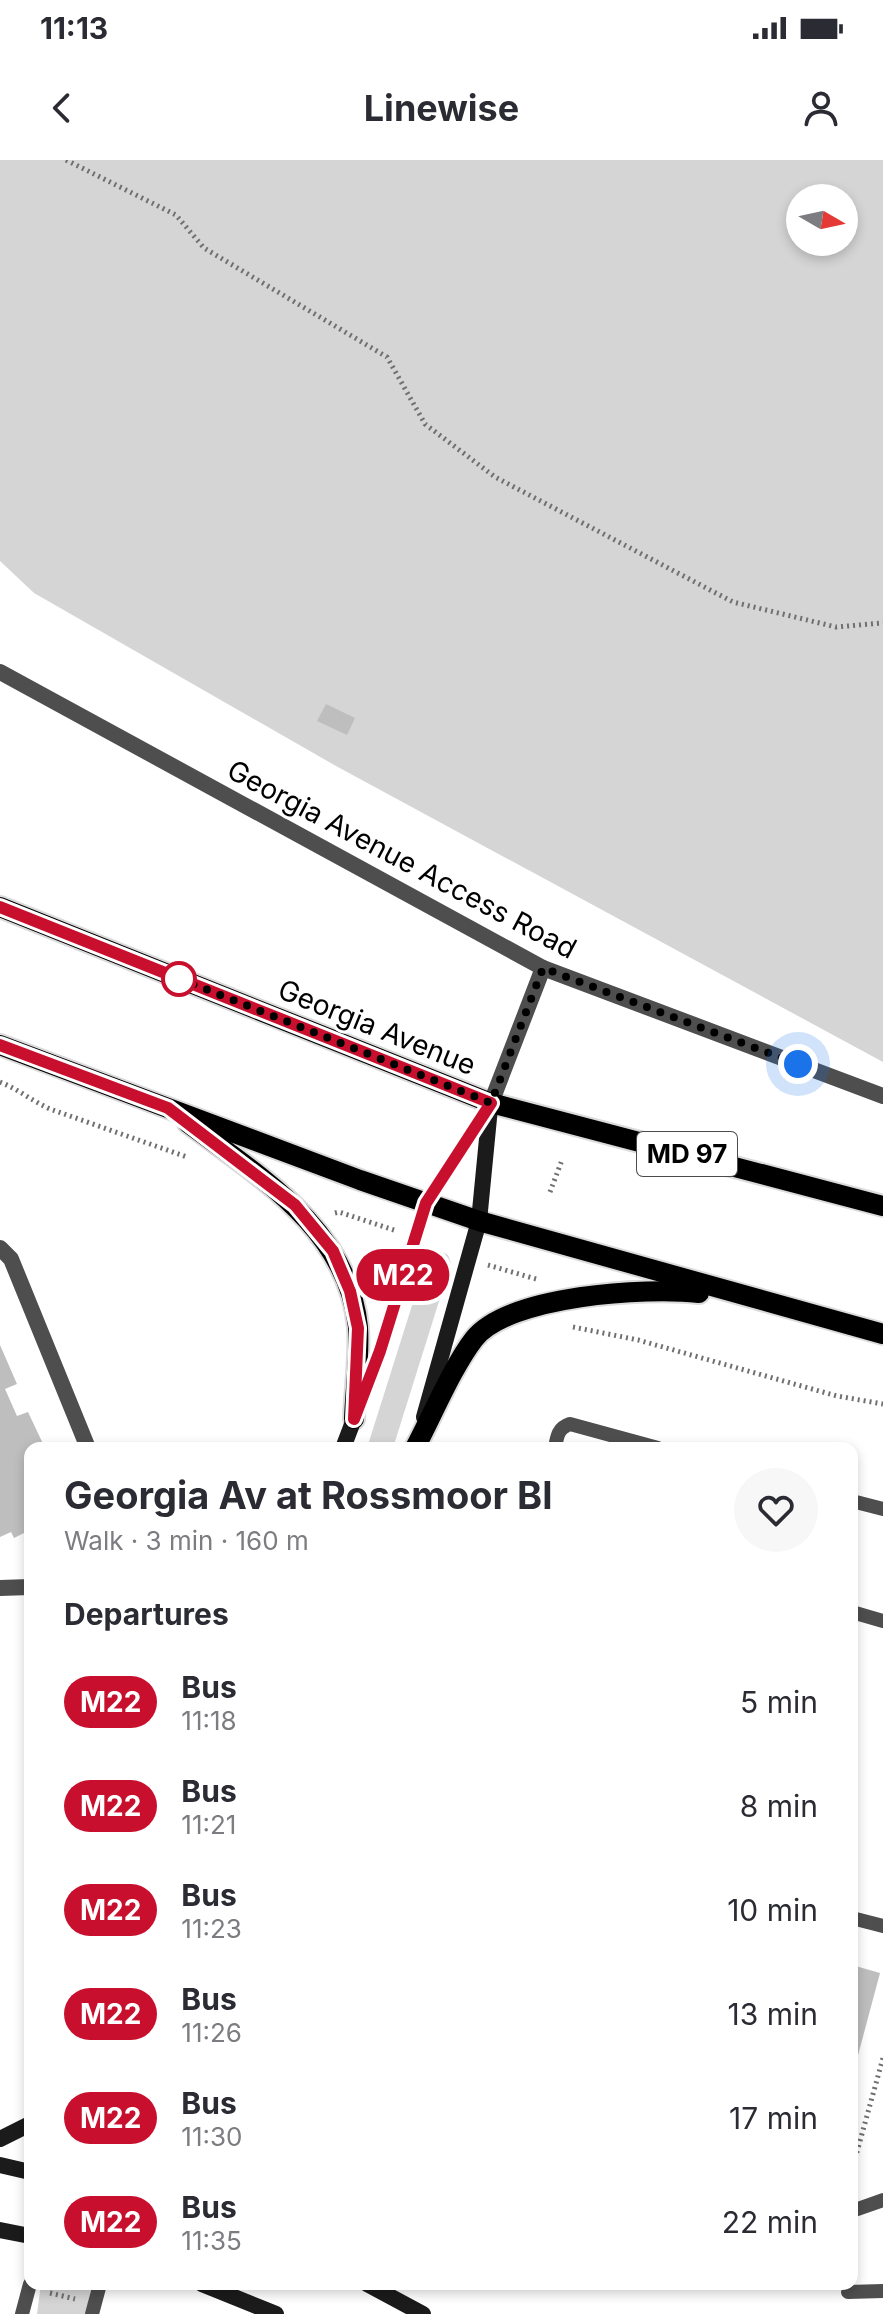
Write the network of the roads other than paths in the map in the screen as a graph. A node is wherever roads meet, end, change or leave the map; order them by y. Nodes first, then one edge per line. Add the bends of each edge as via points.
1 (0, 672) edge
2 (0, 907) edge
3 (543, 968) junction
4 (0, 1045) edge
5 (883, 1096) edge
6 (491, 1103) junction
7 (168, 1108) junction
8 (426, 1203) junction
9 (883, 1206) edge
10 (479, 1221) junction
11 (0, 1248) edge
12 (756, 1299) junction
13 (883, 1334) edge
14 (354, 1419) junction
15 (86, 1442) edge
16 (345, 1442) edge
17 (417, 1442) edge
18 (418, 1442) edge
19 (556, 1442) edge
20 (636, 1442) edge
21 (858, 1503) edge
22 (883, 1509) edge
23 (24, 1587) edge
24 (0, 1588) edge
25 (858, 1614) edge
26 (883, 1621) edge
27 (858, 1920) edge
28 (883, 1926) edge
29 (24, 2127) edge
30 (0, 2139) edge
31 (0, 2165) edge
32 (24, 2171) edge
33 (883, 2200) edge
34 (858, 2209) edge
35 (0, 2230) edge
36 (24, 2235) edge
37 (35, 2290) edge
38 (217, 2290) edge
39 (378, 2290) edge
40 (883, 2291) edge
41 (848, 2292) dead end
42 (22, 2314) edge
43 (276, 2314) edge
44 (423, 2314) edge

1 - 3 street, Georgia Avenue Access Road
2 - 6 main road, Georgia Avenue / MD 97
3 - 5 street, Georgia Avenue Access Road
3 - 6 street
4 - 7 main road
6 - 8 street
6 - 9 main road, Georgia Avenue / MD 97
6 - 10 street
7 - 8 main road
7 - 14 main road via 295,1205 333,1251 358,1328
8 - 10 main road
8 - 14 street
10 - 12 main road
10 - 17 street
11 - 15 street via 11,1259
12 - 13 main road
12 - 18 main road via 627,1291 535,1307 491,1323 464,1355
14 - 16 street
19 - 20 lane via 558,1432 570,1424
21 - 22 lane
23 - 24 street
25 - 26 lane
27 - 28 lane
29 - 30 street
31 - 32 street
33 - 34 lane
35 - 36 street
37 - 42 lane
38 - 43 street
39 - 44 street
40 - 41 lane

